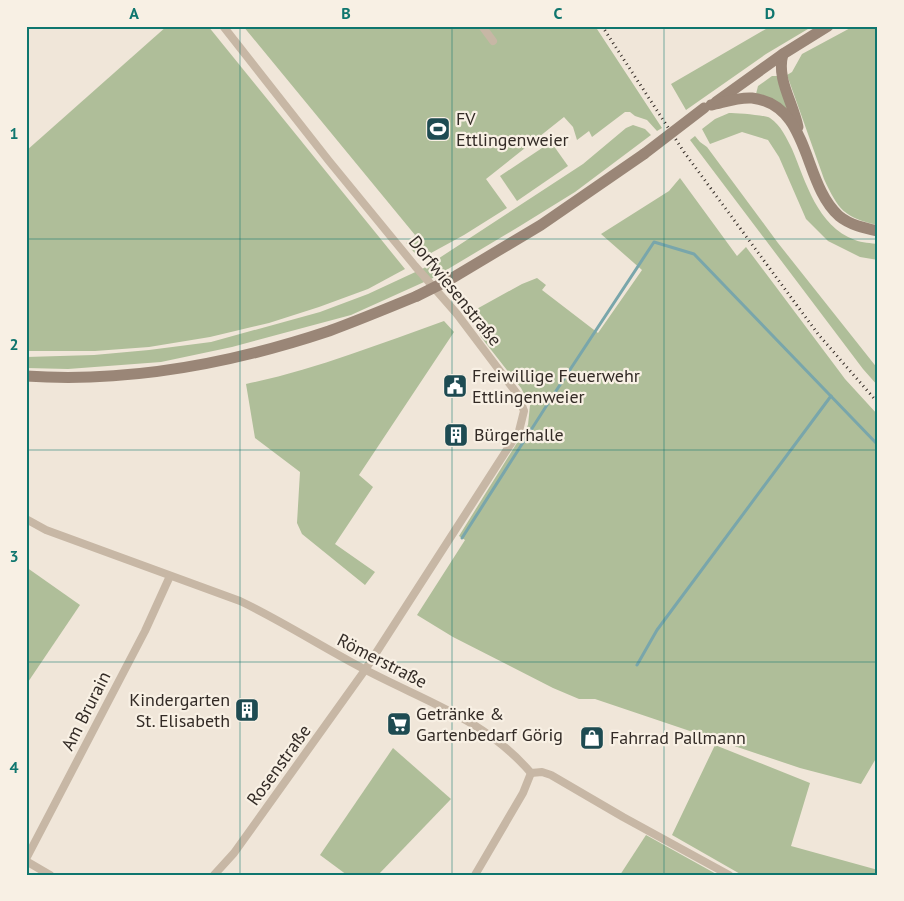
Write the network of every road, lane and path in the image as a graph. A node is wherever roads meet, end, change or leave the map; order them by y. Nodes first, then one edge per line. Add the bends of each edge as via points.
1 (223, 26) edge
2 (482, 26) edge
3 (828, 26) edge
4 (493, 41) dead end
5 (783, 54) junction
6 (708, 106) junction
7 (800, 137) junction
8 (878, 231) edge
9 (26, 376) edge
10 (26, 519) edge
11 (170, 576) junction
12 (365, 670) junction
13 (531, 773) junction
14 (26, 860) edge
15 (50, 875) edge
16 (214, 875) edge
17 (476, 875) edge
18 (729, 875) edge

1 - 12 street, Dorfwiesenstraße via 329,161 457,314 518,395 524,411 519,431
2 - 4 street
3 - 5 main road
5 - 6 main road
5 - 7 main road via 782,73
6 - 7 main road via 744,98 762,100 781,109
6 - 9 main road, bridge via 540,225 450,280 417,296 328,331 225,360 136,373
7 - 8 main road via 816,182 831,207 848,222
10 - 11 street, Römerstraße via 46,530
11 - 12 street, Römerstraße via 240,600
11 - 14 street, Am Brurain via 145,631
12 - 13 street, Römerstraße via 481,728 516,755
12 - 16 street, Rosenstraße via 234,853
13 - 17 street
13 - 18 street via 551,775
14 - 15 street

